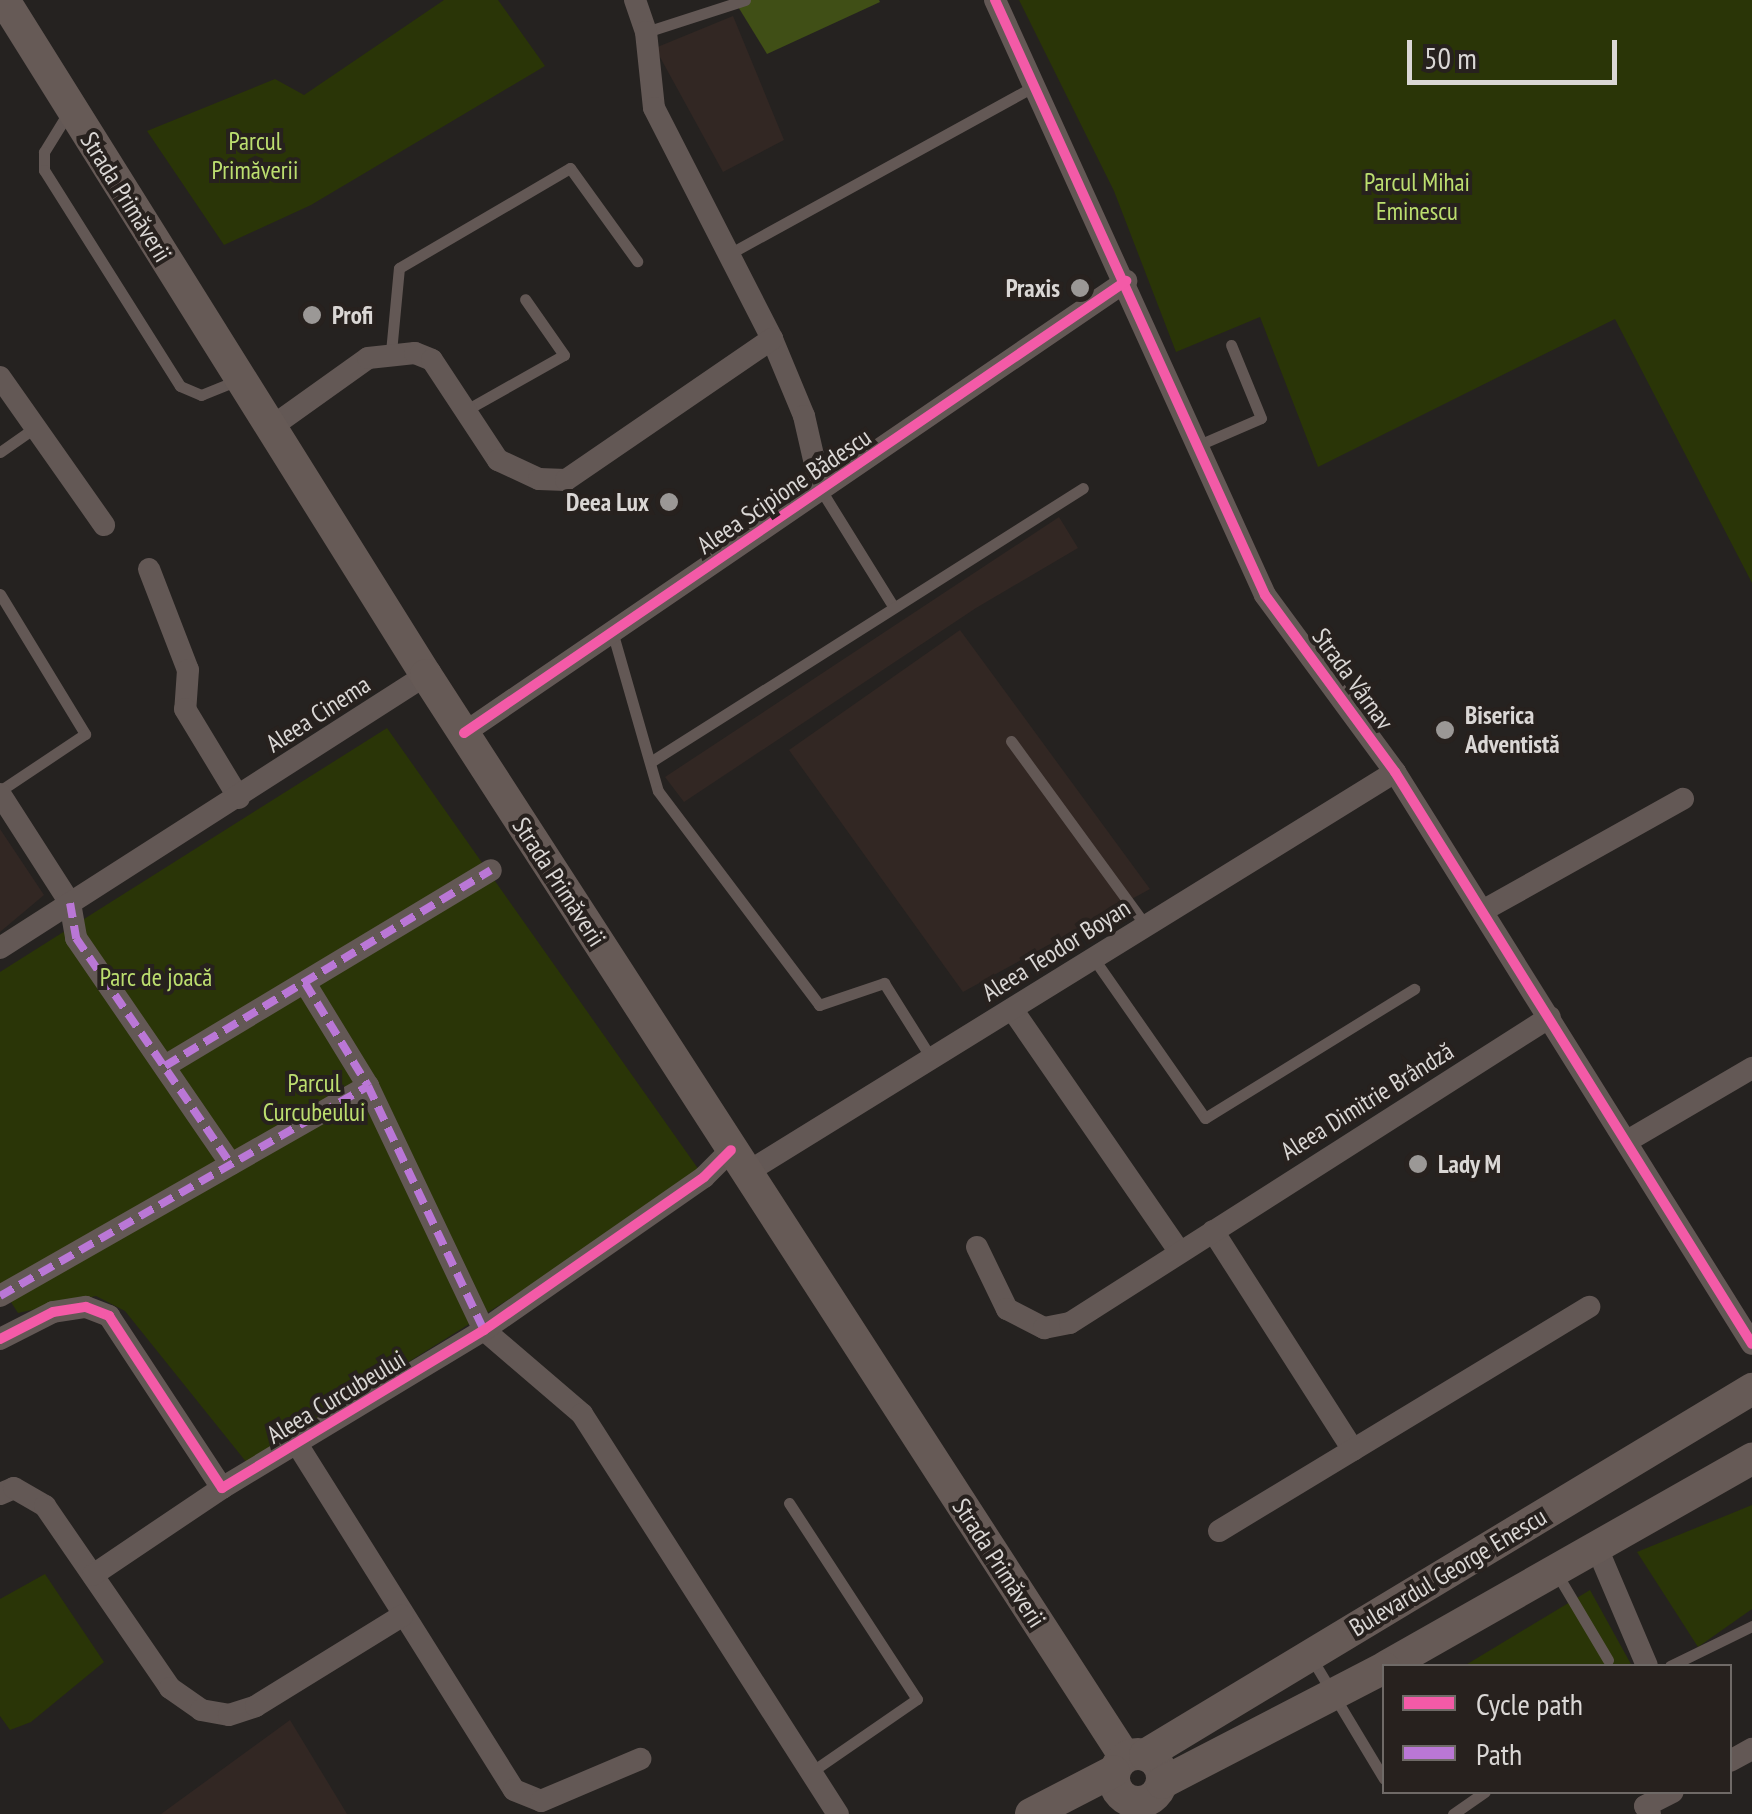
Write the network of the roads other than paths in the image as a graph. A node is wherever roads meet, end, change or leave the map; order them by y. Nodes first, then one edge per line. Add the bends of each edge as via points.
1 (4, 0) edge
2 (635, 0) edge
3 (745, 0) edge
4 (995, 0) edge
5 (646, 32) junction
6 (1035, 86) junction
7 (71, 108) junction
8 (729, 254) junction
9 (637, 261) dead end
10 (1126, 281) junction
11 (525, 299) dead end
12 (772, 339) junction
13 (1232, 345) dead end
14 (391, 352) junction
15 (0, 377) edge
16 (240, 379) junction
17 (468, 408) junction
18 (270, 428) junction
19 (31, 430) junction
20 (1201, 444) junction
21 (0, 452) edge
22 (1084, 488) dead end
23 (821, 490) junction
24 (104, 524) dead end
25 (149, 569) dead end
26 (0, 594) edge
27 (892, 606) junction
28 (612, 631) junction
29 (426, 675) junction
30 (464, 732) junction
31 (1010, 741) dead end
32 (652, 761) junction
33 (1395, 772) junction
34 (0, 793) edge
35 (238, 798) junction
36 (1683, 799) dead end
37 (491, 870) dead end
38 (70, 903) junction
39 (1484, 910) junction
40 (1146, 926) junction
41 (0, 948) edge
42 (1091, 955) junction
43 (305, 983) junction
44 (1414, 989) dead end
45 (1012, 1009) junction
46 (1550, 1017) junction
47 (934, 1063) junction
48 (165, 1066) junction
49 (1752, 1068) edge
50 (368, 1086) junction
51 (1628, 1140) junction
52 (738, 1162) junction
53 (231, 1164) junction
54 (1214, 1231) junction
55 (977, 1247) dead end
56 (1179, 1251) junction
57 (0, 1296) edge
58 (1590, 1307) dead end
59 (484, 1330) junction
60 (0, 1338) edge
61 (1752, 1344) edge
62 (1752, 1389) edge
63 (297, 1444) junction
64 (1353, 1450) junction
65 (1752, 1459) edge
66 (222, 1488) junction
67 (0, 1494) edge
68 (789, 1503) dead end
69 (1220, 1532) dead end
70 (1597, 1548) junction
71 (1556, 1572) junction
72 (93, 1575) junction
73 (402, 1616) junction
74 (1752, 1626) edge
75 (1309, 1656) junction
76 (1608, 1660) dead end
77 (1391, 1664) edge
78 (1646, 1664) edge
79 (1674, 1664) edge
80 (1382, 1669) edge
81 (1334, 1694) junction
82 (640, 1759) dead end
83 (811, 1772) junction
84 (1382, 1777) edge
85 (1139, 1787) edge
86 (1483, 1794) edge
87 (1670, 1794) edge
88 (1642, 1811) edge
89 (838, 1814) edge
90 (1031, 1814) edge
91 (1453, 1814) edge

1 - 7 main road, Strada Primăverii
2 - 5 street
3 - 5 lane
4 - 6 street, Strada Vârnav
5 - 8 street via 654,108
6 - 8 lane
6 - 10 street, Strada Vârnav
7 - 16 main road, Strada Primăverii
7 - 16 lane via 44,152 44,170 180,386 201,396
8 - 12 street
9 - 14 lane via 570,168 399,268
10 - 20 street, Strada Vârnav
10 - 23 street, Aleea Scipione Bădescu
11 - 17 lane via 564,355
12 - 17 street via 566,480 539,479 498,460
12 - 23 street via 804,416
13 - 20 lane via 1261,418
14 - 17 street via 432,360
14 - 18 street via 368,358
15 - 19 street
16 - 18 main road, Strada Primăverii
18 - 29 main road, Strada Primăverii
19 - 21 lane
19 - 24 street
20 - 33 street, Strada Vârnav via 1265,595
22 - 27 lane
23 - 27 lane
23 - 28 street, Aleea Scipione Bădescu
25 - 35 street via 188,670 185,709
26 - 34 lane via 85,734
27 - 32 lane
28 - 30 street, Aleea Scipione Bădescu
28 - 32 lane
29 - 30 main road, Strada Primăverii
29 - 35 street, Aleea Cinema
30 - 52 main road, Strada Primăverii
31 - 40 lane
32 - 47 lane via 658,791 820,1005 884,983
33 - 39 street, Strada Vârnav
33 - 40 street, Aleea Teodor Boyan
34 - 38 street
35 - 38 street, Aleea Cinema
36 - 39 street
37 - 43 street
38 - 41 street, Aleea Cinema
38 - 48 street via 76,938
39 - 46 street, Strada Vârnav
40 - 42 street, Aleea Teodor Boyan
42 - 44 lane via 1205,1118
42 - 45 street, Aleea Teodor Boyan
43 - 48 street
43 - 50 street
45 - 47 street, Aleea Teodor Boyan
45 - 56 street
46 - 51 street, Strada Vârnav
46 - 54 street, Aleea Dimitrie Brândză
47 - 52 street, Aleea Teodor Boyan
48 - 53 street
49 - 51 street
50 - 53 street
50 - 59 street
51 - 61 street, Strada Vârnav
52 - 59 street, Aleea Curcubeului via 704,1177
52 - 85 main road, Strada Primăverii
53 - 57 street
54 - 56 street, Aleea Dimitrie Brândză
54 - 64 street
55 - 56 street, Aleea Dimitrie Brândză via 1007,1309 1044,1328 1070,1323
58 - 64 street
59 - 63 street, Aleea Curcubeului
59 - 83 street via 582,1414
60 - 66 street via 53,1312 86,1308 109,1316
62 - 75 main road, Bulevardul George Enescu
63 - 66 street, Aleea Curcubeului
63 - 73 street, Aleea Curcubeului
64 - 69 street
65 - 70 main road, Bulevardul George Enescu
66 - 72 street, Aleea Curcubeului
67 - 72 street via 14,1488 32,1494
68 - 83 lane via 917,1699
70 - 71 main road, Bulevardul George Enescu
70 - 78 street
71 - 76 lane
71 - 77 main road, Bulevardul George Enescu
72 - 73 street via 170,1688 202,1710 229,1715 256,1706
73 - 82 street, Aleea Curcubeului via 524,1798 541,1801
74 - 79 lane
75 - 81 lane
75 - 85 main road, Bulevardul George Enescu
80 - 81 main road, Bulevardul George Enescu
81 - 84 lane
81 - 85 main road, Bulevardul George Enescu
83 - 89 street
85 - 90 main road, Bulevardul George Enescu
86 - 91 lane
87 - 88 street

